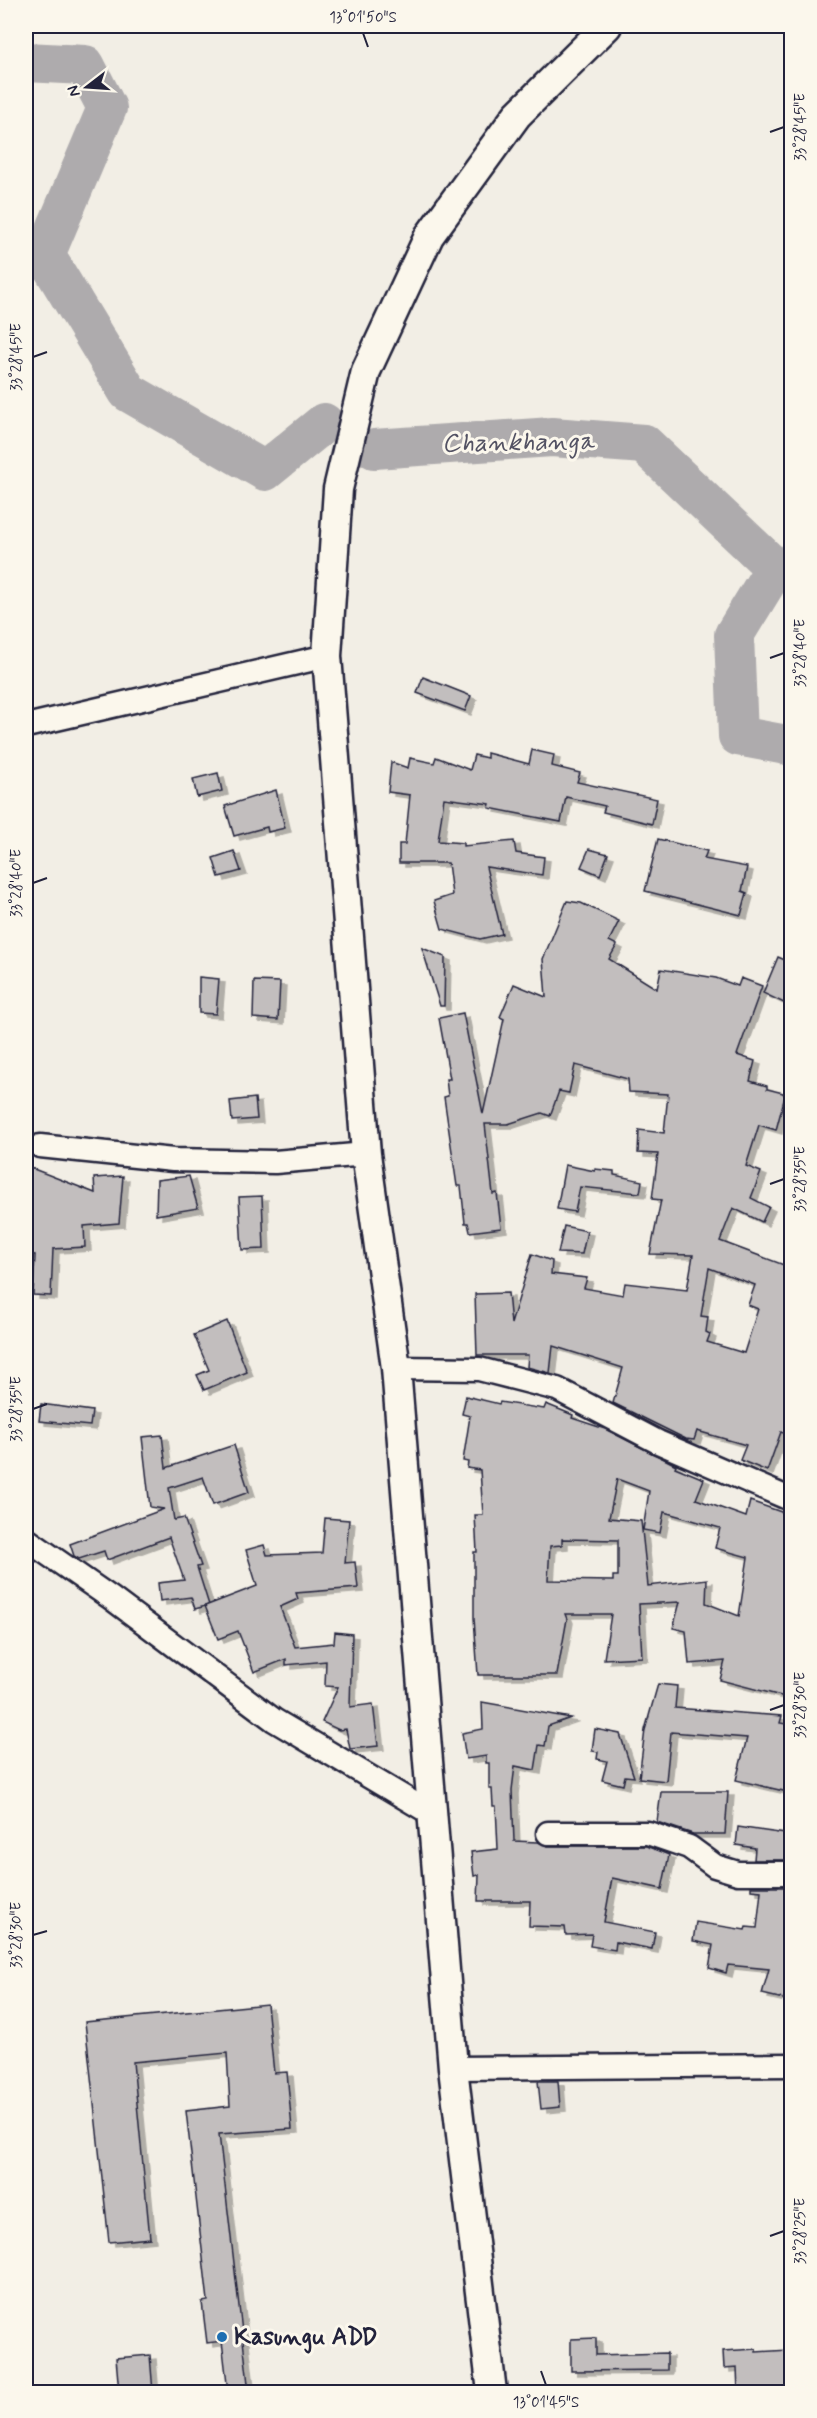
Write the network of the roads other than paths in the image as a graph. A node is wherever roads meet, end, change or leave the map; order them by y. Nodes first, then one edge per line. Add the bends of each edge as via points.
1 (607, 26) edge
2 (327, 656) junction
3 (26, 726) edge
4 (40, 1146) dead end
5 (366, 1154) junction
6 (396, 1368) junction
7 (792, 1500) edge
8 (26, 1539) edge
9 (432, 1814) junction
10 (548, 1833) dead end
11 (792, 1873) edge
12 (792, 2066) edge
13 (453, 2068) junction
14 (492, 2392) edge

1 - 2 main road via 517,115 429,236 366,371 338,489
2 - 3 street
2 - 5 main road
4 - 5 street via 184,1161 275,1162
5 - 6 main road
6 - 7 street via 479,1370 557,1389 658,1442
6 - 9 main road
8 - 9 street via 274,1720
9 - 13 main road
10 - 11 street via 648,1833 689,1847 715,1866 738,1873
12 - 13 street
13 - 14 main road

